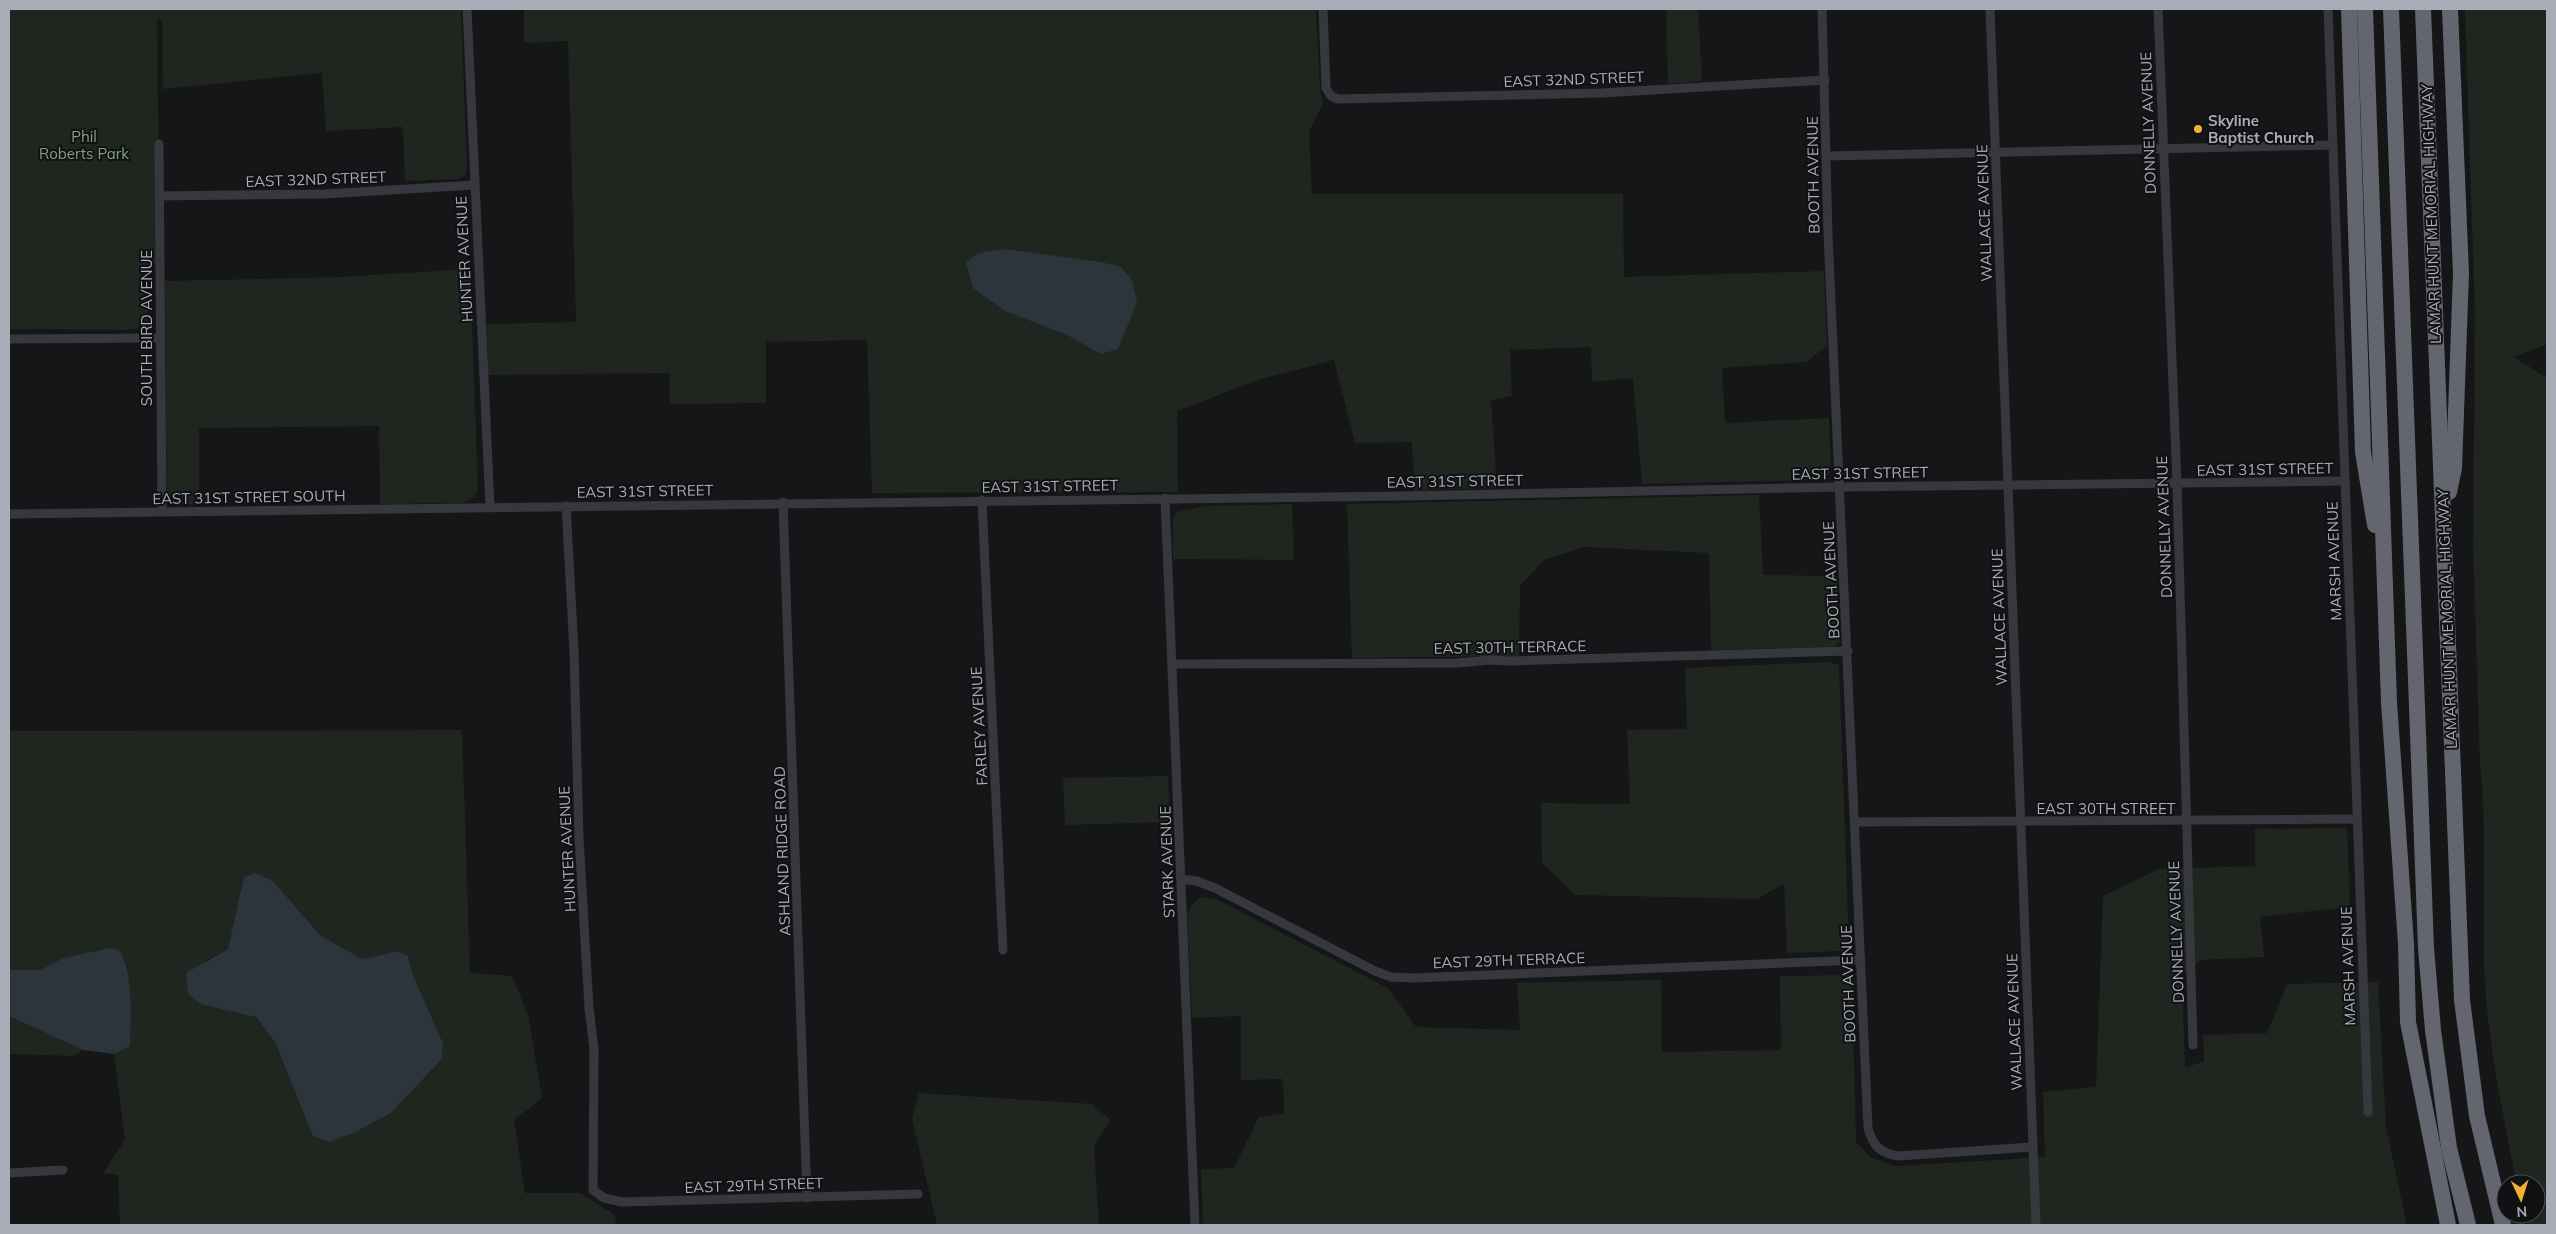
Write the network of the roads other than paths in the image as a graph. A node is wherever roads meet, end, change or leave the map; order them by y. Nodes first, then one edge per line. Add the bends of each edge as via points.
1 (467, 9) edge
2 (1323, 9) edge
3 (1822, 9) edge
4 (1990, 9) edge
5 (2158, 9) edge
6 (2328, 9) edge
7 (2349, 9) edge
8 (2365, 9) edge
9 (2391, 9) edge
10 (2423, 9) edge
11 (2450, 9) edge
12 (1825, 80) junction
13 (159, 144) dead end
14 (2333, 145) junction
15 (2163, 150) junction
16 (1996, 154) junction
17 (1827, 156) junction
18 (474, 185) junction
19 (159, 196) junction
20 (160, 338) junction
21 (9, 339) edge
22 (2344, 480) junction
23 (2177, 484) junction
24 (2008, 485) junction
25 (1840, 487) junction
26 (1166, 498) junction
27 (982, 500) junction
28 (783, 502) junction
29 (566, 506) junction
30 (490, 507) junction
31 (162, 512) junction
32 (9, 514) edge
33 (2443, 519) junction
34 (2384, 551) junction
35 (1848, 652) junction
36 (1172, 664) junction
37 (2357, 819) junction
38 (2019, 821) junction
39 (1855, 822) junction
40 (2187, 822) junction
41 (1181, 879) junction
42 (1003, 950) dead end
43 (1861, 960) junction
44 (2193, 1045) dead end
45 (2368, 1112) dead end
46 (2032, 1148) junction
47 (63, 1170) dead end
48 (9, 1172) edge
49 (593, 1190) joint
50 (918, 1194) dead end
51 (807, 1198) junction
52 (1195, 1225) edge
53 (2036, 1225) edge
54 (2448, 1225) edge
55 (2468, 1225) edge
56 (2503, 1225) edge

1 - 18 street, HUNTER AVENUE
2 - 12 street, EAST 32ND STREET via 1327,91 1338,99 1601,93
3 - 12 street, BOOTH AVENUE
4 - 16 street, WALLACE AVENUE
5 - 15 street, DONNELLY AVENUE
6 - 14 street, MARSH AVENUE
7 - 34 highway via 2363,452 2374,520
8 - 34 highway
9 - 55 highway via 2426,948 2433,1030 2450,1148
10 - 33 highway, LAMAR HUNT MEMORIAL HIGHWAY
11 - 33 highway via 2461,273 2454,468
12 - 17 street, BOOTH AVENUE
13 - 19 street, SOUTH BIRD AVENUE
14 - 15 street
14 - 22 street, MARSH AVENUE
15 - 16 street
15 - 23 street, DONNELLY AVENUE
16 - 17 street
16 - 24 street, WALLACE AVENUE
17 - 25 street, BOOTH AVENUE
18 - 19 street, EAST 32ND STREET via 324,194
18 - 30 street, HUNTER AVENUE
19 - 20 street, SOUTH BIRD AVENUE
20 - 21 street
20 - 31 street, SOUTH BIRD AVENUE
22 - 23 street, EAST 31ST STREET
22 - 37 street, MARSH AVENUE
23 - 24 street, EAST 31ST STREET
23 - 40 street, DONNELLY AVENUE
24 - 25 street, EAST 31ST STREET
24 - 38 street, WALLACE AVENUE
25 - 26 street, EAST 31ST STREET
25 - 35 street, BOOTH AVENUE
26 - 27 street, EAST 31ST STREET
26 - 36 street, STARK AVENUE
27 - 28 street, EAST 31ST STREET
27 - 42 street, FARLEY AVENUE
28 - 29 street, EAST 31ST STREET
28 - 51 street, ASHLAND RIDGE ROAD
29 - 30 street, EAST 31ST STREET
29 - 49 street, HUNTER AVENUE via 579,838 594,1049
30 - 31 street, EAST 31ST STREET SOUTH
31 - 32 street, EAST 31ST STREET SOUTH
33 - 56 highway, LAMAR HUNT MEMORIAL HIGHWAY via 2462,1000 2477,1116
34 - 54 highway via 2408,1022
35 - 36 street, EAST 30TH TERRACE via 1457,663
35 - 39 street, BOOTH AVENUE
36 - 41 street, STARK AVENUE
37 - 40 street, EAST 30TH STREET
37 - 45 street, MARSH AVENUE
38 - 39 street, EAST 30TH STREET
38 - 40 street, EAST 30TH STREET
38 - 46 street, WALLACE AVENUE
39 - 43 street, BOOTH AVENUE
40 - 44 street, DONNELLY AVENUE
41 - 43 street, EAST 29TH TERRACE via 1215,888 1376,971 1392,976 1414,978
41 - 52 street, STARK AVENUE
43 - 46 street, BOOTH AVENUE via 1868,1128 1876,1147 1885,1154 1898,1156
46 - 53 street, WALLACE AVENUE
47 - 48 street
49 - 51 street, EAST 29TH STREET via 604,1198 622,1202
50 - 51 street, EAST 29TH STREET

